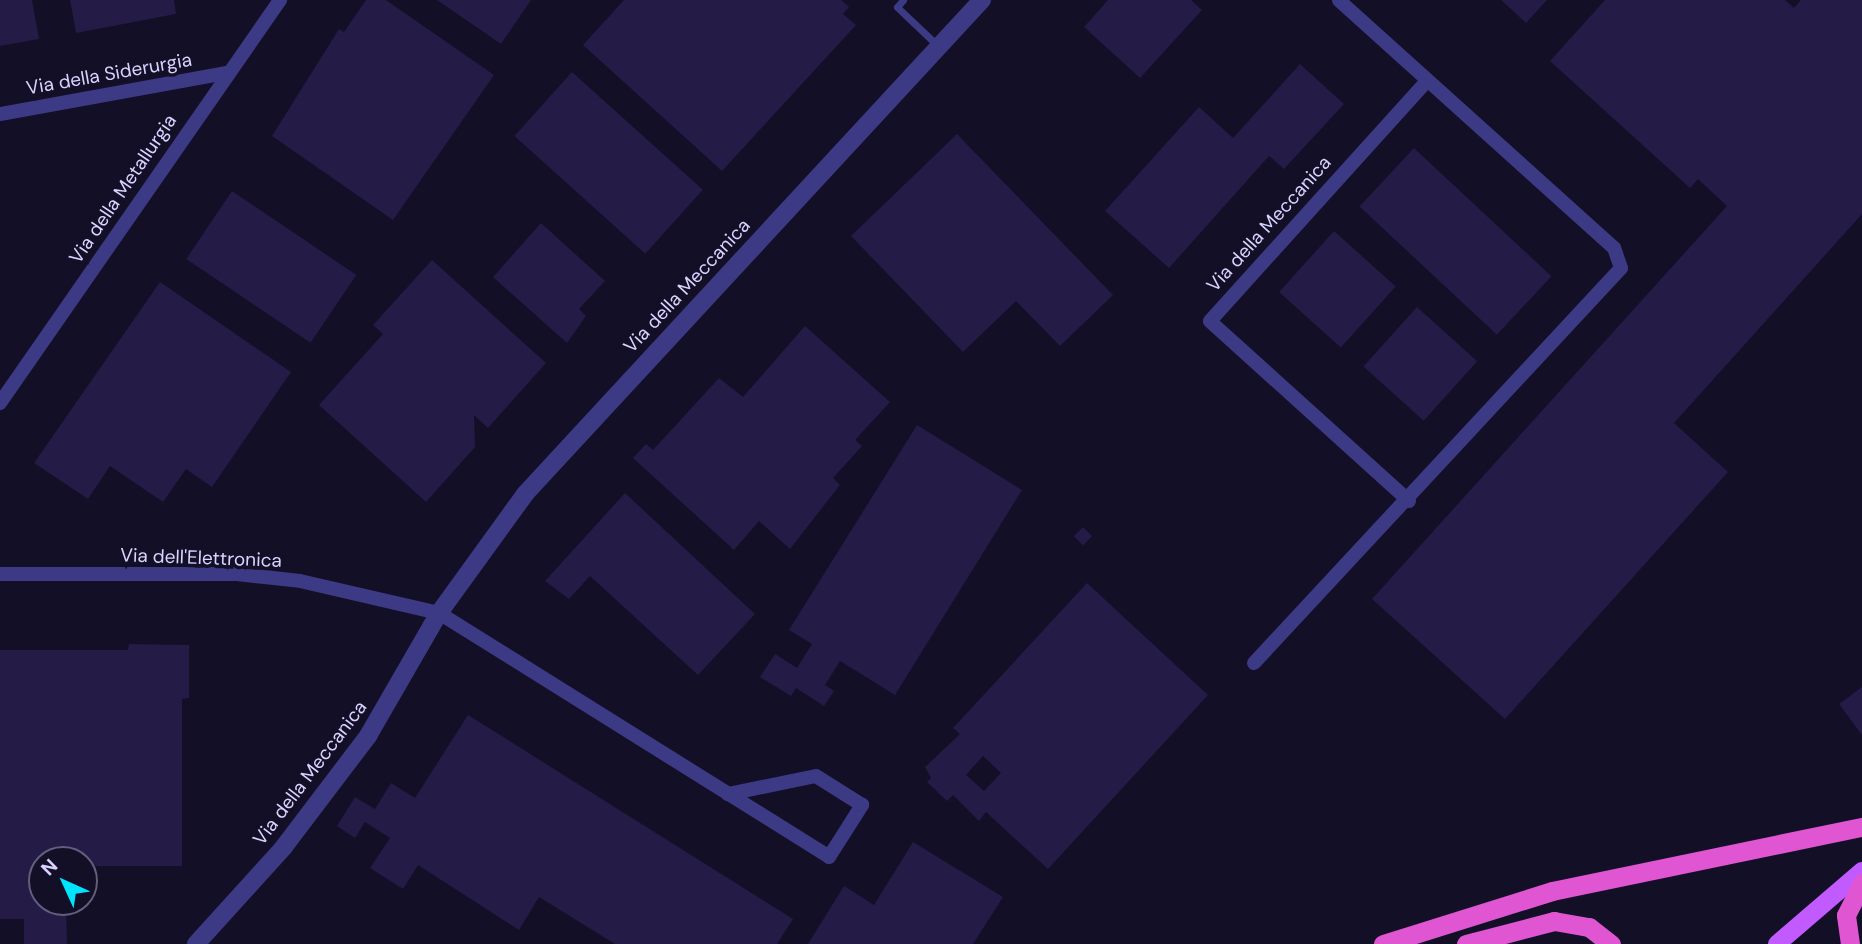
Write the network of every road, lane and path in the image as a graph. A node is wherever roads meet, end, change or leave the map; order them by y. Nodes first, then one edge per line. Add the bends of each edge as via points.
1 (280, 0) edge
2 (903, 0) edge
3 (982, 0) edge
4 (1339, 0) edge
5 (937, 46) junction
6 (225, 73) junction
7 (1427, 81) junction
8 (0, 114) edge
9 (0, 402) edge
10 (1409, 501) junction
11 (0, 574) edge
12 (439, 613) junction
13 (1254, 663) dead end
14 (728, 794) junction
15 (1862, 827) edge
16 (1862, 871) edge
17 (1862, 883) edge
18 (196, 944) edge
19 (1383, 944) edge
20 (1466, 944) edge
21 (1611, 944) edge
22 (1777, 944) edge
23 (1850, 944) edge

1 - 6 street, Via della Metallurgia
2 - 5 lane via 897,7
3 - 5 street, Via della Meccanica
4 - 7 street
5 - 12 street, Via della Meccanica via 525,494
6 - 8 street, Via della Siderurgia
6 - 9 street, Via della Metallurgia
7 - 10 street via 1614,248 1621,268
7 - 10 street, Via della Meccanica via 1210,321
10 - 13 street
11 - 12 street, Via dell'Elettronica via 237,574 300,581
12 - 14 street
12 - 18 street, Via della Meccanica via 368,736 282,848
14 - 14 street via 829,858 862,805 816,776
15 - 19 highway via 1552,891
16 - 22 main road
17 - 23 highway via 1846,915
20 - 21 highway via 1554,921 1589,927

